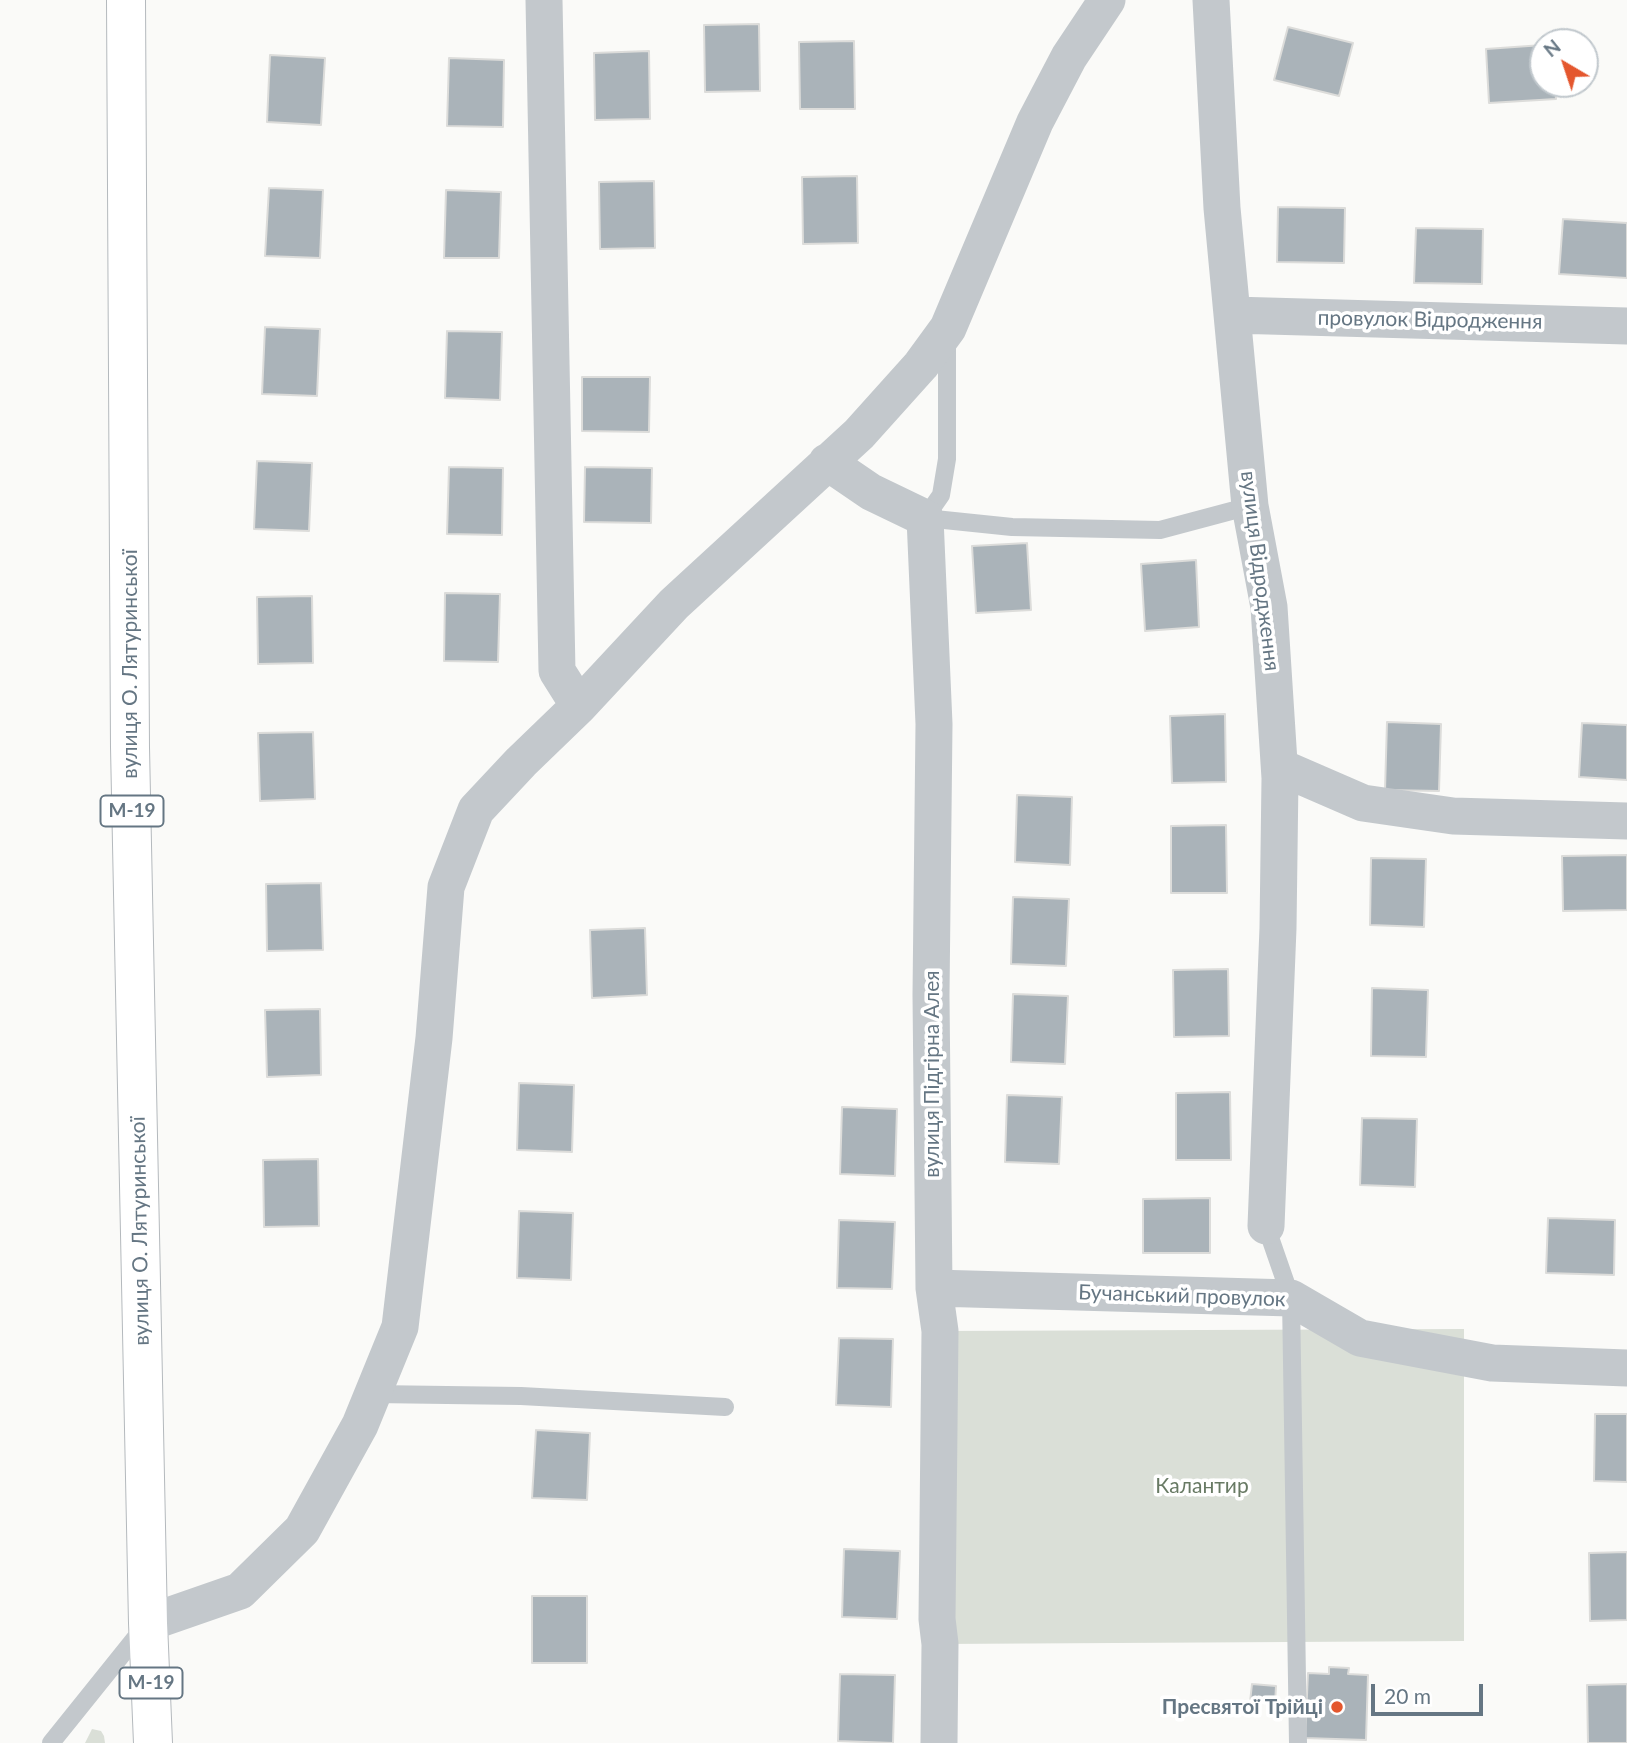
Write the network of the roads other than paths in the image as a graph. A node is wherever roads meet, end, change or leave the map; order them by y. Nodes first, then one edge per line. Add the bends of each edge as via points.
1 (126, 0) edge
2 (544, 0) edge
3 (1107, 0) edge
4 (1211, 0) edge
5 (1232, 315) junction
6 (1627, 326) edge
7 (948, 328) junction
8 (827, 462) junction
9 (1250, 506) junction
10 (925, 518) junction
11 (579, 706) junction
12 (1280, 767) junction
13 (1627, 821) edge
14 (1266, 1226) joint
15 (934, 1288) junction
16 (1292, 1298) junction
17 (1627, 1368) edge
18 (373, 1394) junction
19 (725, 1407) dead end
20 (148, 1622) junction
21 (51, 1743) edge
22 (153, 1743) edge
23 (939, 1743) edge
24 (1298, 1743) edge

1 - 20 highway, вулиця О. Лятуринської / М-19 via 131,761
2 - 11 street via 557,671
3 - 7 street via 1069,57 1035,122
4 - 5 street, вулиця Відродження
5 - 6 street, провулок Відродження
5 - 9 street, вулиця Відродження
7 - 8 street via 859,433
7 - 10 lane via 947,459 941,495
8 - 10 street via 871,492
8 - 11 street via 674,604
9 - 10 lane via 1160,530 1012,527
9 - 12 street, вулиця Відродження via 1269,607
10 - 15 street, вулиця Підгірна Алея via 934,724
11 - 18 street via 476,810 446,887 434,1038 400,1327
12 - 13 street via 1363,803 1453,816
12 - 14 street, вулиця Відродження
14 - 16 lane
15 - 16 street, Бучанський провулок
15 - 23 street, вулиця Підгірна Алея via 940,1331
16 - 17 street, Бучанський провулок via 1360,1338 1492,1363
16 - 24 lane
18 - 19 lane
18 - 20 street via 302,1530 240,1591
20 - 21 lane
20 - 22 highway, М-19

